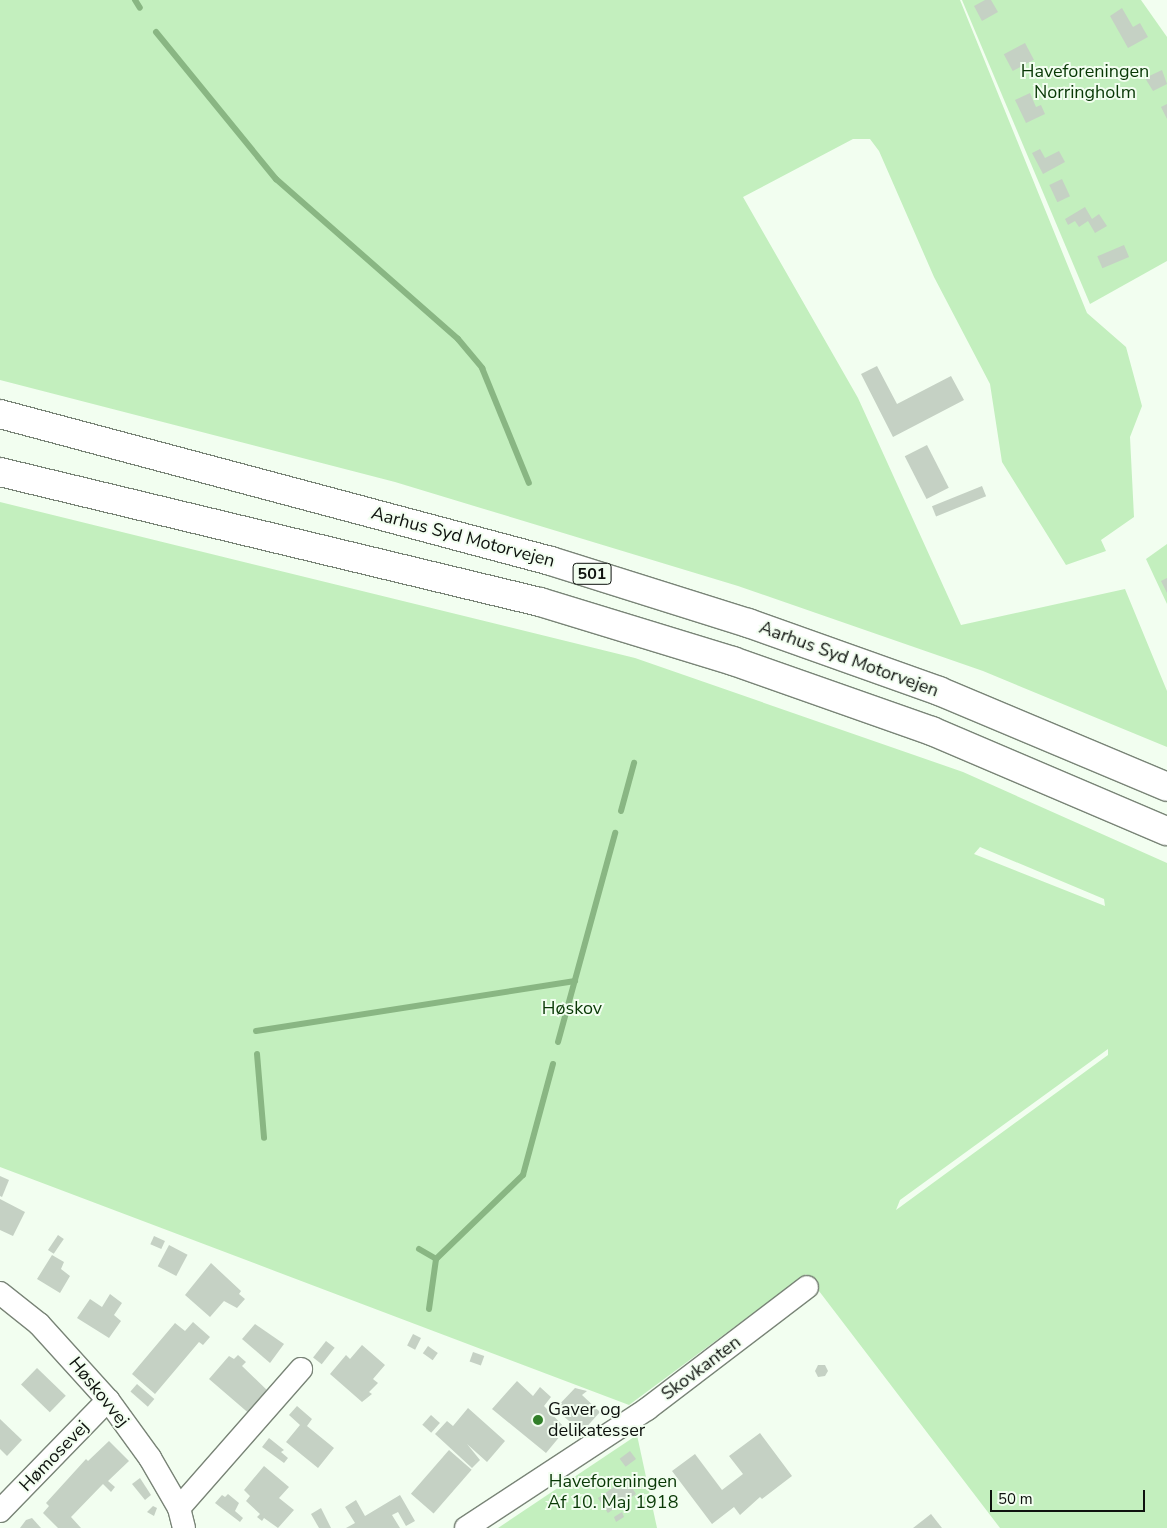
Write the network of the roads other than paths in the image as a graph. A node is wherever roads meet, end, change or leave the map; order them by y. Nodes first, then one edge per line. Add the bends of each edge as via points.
1 (0, 414) edge
2 (0, 472) edge
3 (1167, 787) edge
4 (1167, 831) edge
5 (807, 1287) dead end
6 (0, 1293) edge
7 (301, 1369) dead end
8 (108, 1400) junction
9 (0, 1512) edge
10 (181, 1518) edge
11 (466, 1528) edge

1 - 3 highway, Aarhus Syd Motorvejen / 501 via 541,558 748,623 939,691
2 - 4 highway, 501 via 540,602 724,658 932,731
5 - 11 street, Skovkanten via 647,1408
6 - 8 street, Høskovvej via 40,1324
7 - 10 street, Høskovvej
8 - 9 street, Hømosevej
8 - 10 street, Høskovvej via 150,1458

